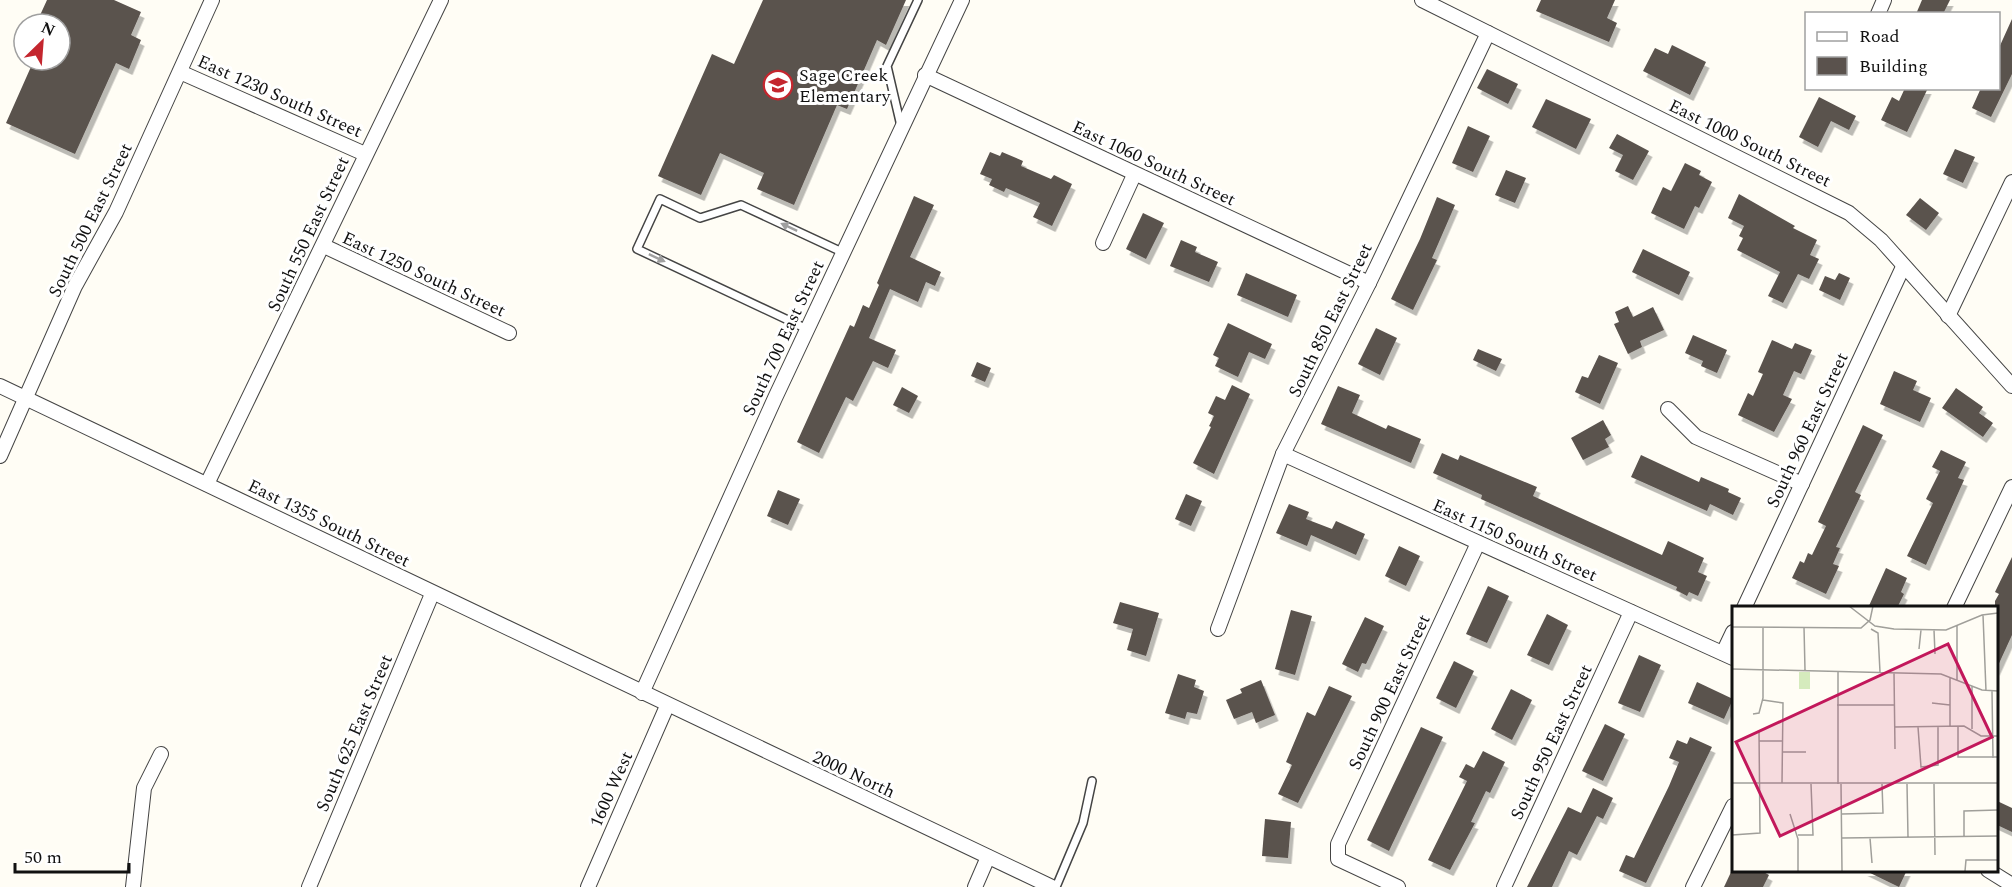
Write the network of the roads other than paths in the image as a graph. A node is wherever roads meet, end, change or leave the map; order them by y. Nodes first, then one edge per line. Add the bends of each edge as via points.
1 (212, 0) edge
2 (441, 0) edge
3 (918, 0) edge
4 (962, 0) edge
5 (1422, 0) edge
6 (1488, 33) junction
7 (180, 72) junction
8 (925, 75) junction
9 (901, 126) junction
10 (365, 154) junction
11 (1134, 175) junction
12 (2012, 182) edge
13 (1103, 243) dead end
14 (324, 246) junction
15 (842, 252) junction
16 (1903, 267) junction
17 (1369, 283) junction
18 (1948, 316) junction
19 (807, 329) junction
20 (509, 333) dead end
21 (0, 386) edge
22 (2012, 386) edge
23 (25, 397) junction
24 (1668, 409) dead end
25 (1283, 454) junction
26 (0, 456) edge
27 (207, 484) junction
28 (1802, 484) junction
29 (2012, 487) edge
30 (1478, 543) junction
31 (432, 594) junction
32 (1745, 606) edge
33 (1955, 606) edge
34 (1631, 612) junction
35 (1218, 629) dead end
36 (1732, 637) edge
37 (1728, 655) edge
38 (642, 693) junction
39 (667, 706) junction
40 (161, 754) dead end
41 (1092, 781) dead end
42 (1732, 808) edge
43 (988, 857) junction
44 (1991, 872) edge
45 (2012, 885) edge
46 (133, 887) edge
47 (309, 887) edge
48 (588, 887) edge
49 (975, 887) edge
50 (1054, 887) edge
51 (1398, 887) edge
52 (1504, 887) edge
53 (1693, 887) edge

1 - 7 street, South 500 East Street
2 - 10 street, South 550 East Street
3 - 9 lane via 887,66
4 - 8 street, South 700 East Street
5 - 6 street, East 1000 South Street
6 - 16 street, East 1000 South Street via 1849,213 1866,225
6 - 17 street, South 850 East Street
7 - 10 street, East 1230 South Street
7 - 23 street, South 500 East Street
8 - 9 street, South 700 East Street
8 - 11 street, East 1060 South Street
9 - 15 street, South 700 East Street
10 - 14 street, South 550 East Street
11 - 13 street
11 - 17 street, East 1060 South Street
12 - 18 street
14 - 20 street, East 1250 South Street
14 - 27 street, South 550 East Street
15 - 19 street, South 700 East Street
15 -> 19 lane via 741,205 700,218 660,199 637,249
16 - 18 street, East 1000 South Street
16 - 28 street, South 960 East Street
17 - 25 street, South 850 East Street
18 - 22 street, East 1000 South Street
19 - 38 street, South 700 East Street
21 - 23 street, East 1355 South Street
23 - 26 street, South 500 East Street
23 - 27 street, East 1355 South Street
24 - 28 street via 1696,436
25 - 30 street, East 1150 South Street
25 - 35 street, South 850 East Street
27 - 31 street, East 1355 South Street
28 - 32 street, South 960 East Street
29 - 33 street
30 - 34 street, East 1150 South Street
30 - 51 street, South 900 East Street via 1338,844 1338,859
31 - 38 street, East 1355 South Street
31 - 47 street, South 625 East Street
34 - 37 street, East 1150 South Street
34 - 52 street, South 950 East Street
36 - 37 street
38 - 39 street, 2000 North
39 - 43 street, 2000 North
39 - 48 street, 1600 West
40 - 46 street via 144,788
41 - 50 lane via 1083,823
42 - 53 street
43 - 49 street
43 - 50 street, 2000 North
44 - 45 street

